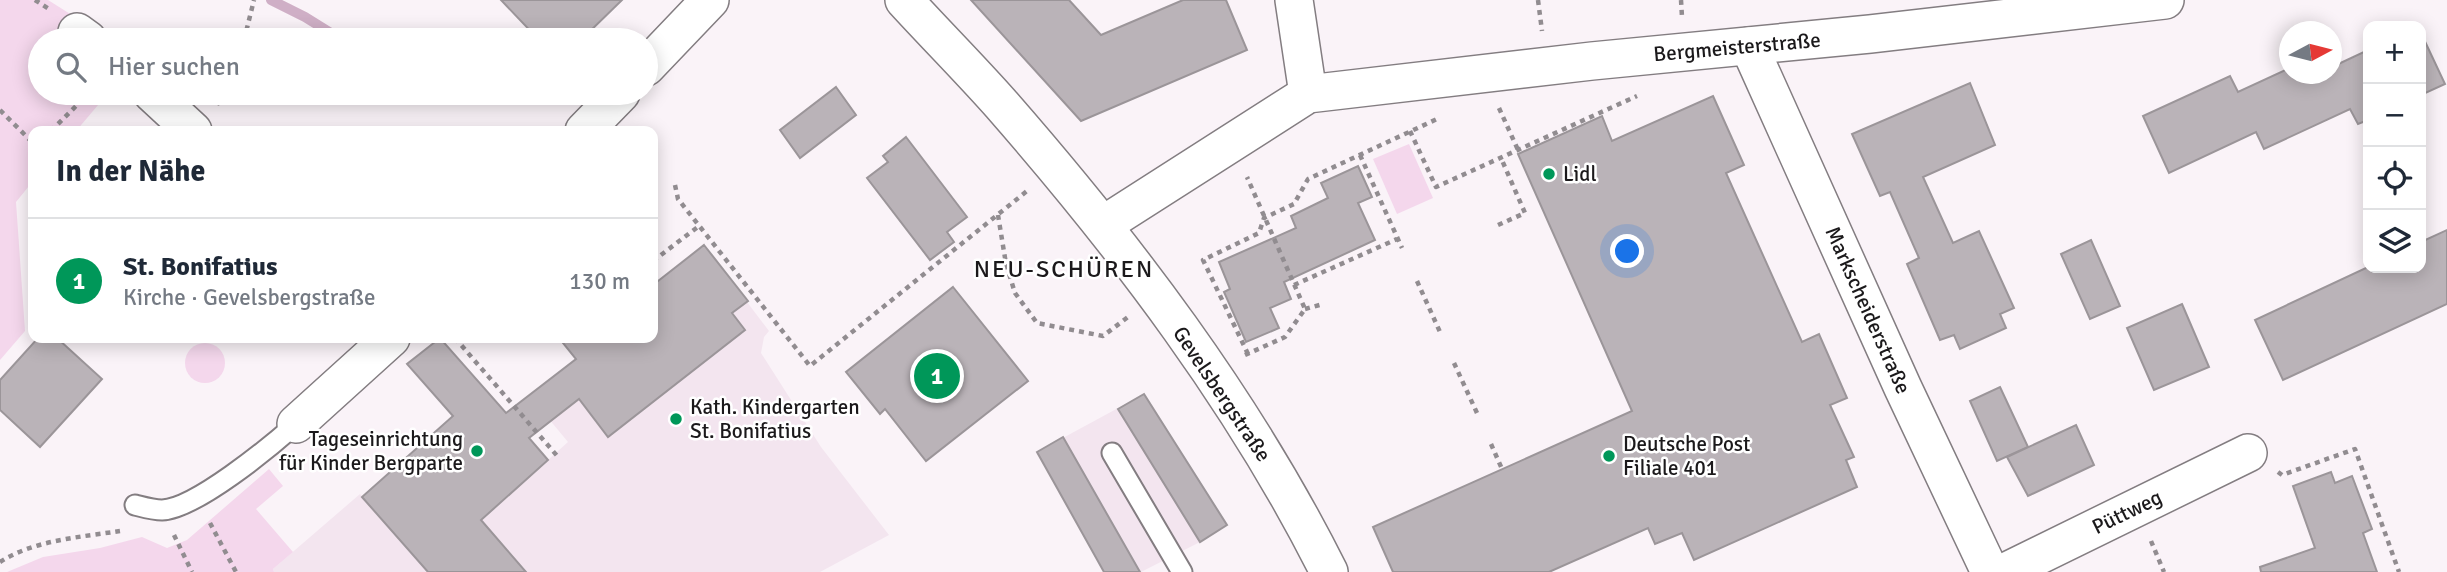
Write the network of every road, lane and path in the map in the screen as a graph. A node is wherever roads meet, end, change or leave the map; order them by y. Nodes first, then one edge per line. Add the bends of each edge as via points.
1 (254, 0) edge
2 (710, 0) edge
3 (904, 0) edge
4 (1294, 0) edge
5 (2165, 0) edge
6 (2111, 4) edge
7 (247, 28) edge
8 (1749, 46) junction
9 (658, 54) edge
10 (1459, 77) junction
11 (1648, 91) dead end
12 (1308, 94) junction
13 (1494, 97) dead end
14 (77, 105) edge
15 (165, 105) edge
16 (609, 105) edge
17 (0, 110) edge
18 (56, 126) edge
19 (188, 126) edge
20 (589, 126) edge
21 (1410, 131) junction
22 (28, 138) edge
23 (1518, 150) junction
24 (1360, 155) junction
25 (1501, 158) junction
26 (1055, 168) junction
27 (1245, 173) dead end
28 (676, 185) dead end
29 (998, 215) junction
30 (1265, 218) junction
31 (1103, 225) junction
32 (1498, 225) dead end
33 (699, 226) junction
34 (1397, 239) junction
35 (1402, 248) dead end
36 (658, 257) edge
37 (1417, 281) dead end
38 (1294, 285) junction
39 (1323, 304) dead end
40 (1137, 310) dead end
41 (1305, 310) junction
42 (1440, 332) dead end
43 (385, 343) edge
44 (459, 343) edge
45 (1248, 354) junction
46 (1241, 356) dead end
47 (1454, 363) dead end
48 (1477, 413) dead end
49 (296, 424) joint
50 (1491, 444) dead end
51 (1112, 453) dead end
52 (2248, 453) joint
53 (559, 458) dead end
54 (1502, 469) dead end
55 (195, 498) junction
56 (135, 505) dead end
57 (164, 510) junction
58 (178, 544) dead end
59 (0, 562) edge
60 (1320, 569) edge
61 (192, 572) edge
62 (236, 572) edge
63 (1182, 572) edge
64 (1990, 572) edge
65 (2005, 572) edge
66 (2399, 572) edge

1 - 7 path
2 - 9 street
3 - 26 street, Gevelsbergstraße
4 - 12 street
5 - 6 street, Bergmeisterstraße
6 - 8 street, Bergmeisterstraße
8 - 10 street, Bergmeisterstraße
8 - 64 street, Markscheiderstraße
10 - 12 street, Bergmeisterstraße
10 - 21 path via 1447,114
11 - 23 path
12 - 31 street
13 - 23 path
14 - 18 path
15 - 19 street
16 - 20 street
17 - 22 path
21 - 24 path
21 - 25 path via 1436,187
23 - 25 path
24 - 30 path via 1308,179 1294,204
24 - 34 path
25 - 32 path via 1525,213
26 - 29 path
26 - 31 street, Gevelsbergstraße
27 - 30 path
28 - 33 path via 678,199
29 - 33 path via 810,366
29 - 40 path via 1014,293 1037,323 1103,336
30 - 38 path
30 - 45 path via 1259,233 1203,260
31 - 60 street, Gevelsbergstraße via 1238,415 1272,469
33 - 36 path
34 - 35 path
34 - 38 path
37 - 42 path
38 - 41 path
39 - 41 path
41 - 45 path via 1285,337
43 - 49 street
44 - 53 path
45 - 46 path
47 - 48 path
49 - 55 lane via 255,460
50 - 54 path
51 - 63 lane
52 - 65 street, Püttweg
52 - 66 path via 2283,475 2356,449
55 - 57 lane
55 - 62 path
56 - 57 lane
57 - 59 path via 132,528 58,541
58 - 61 path

